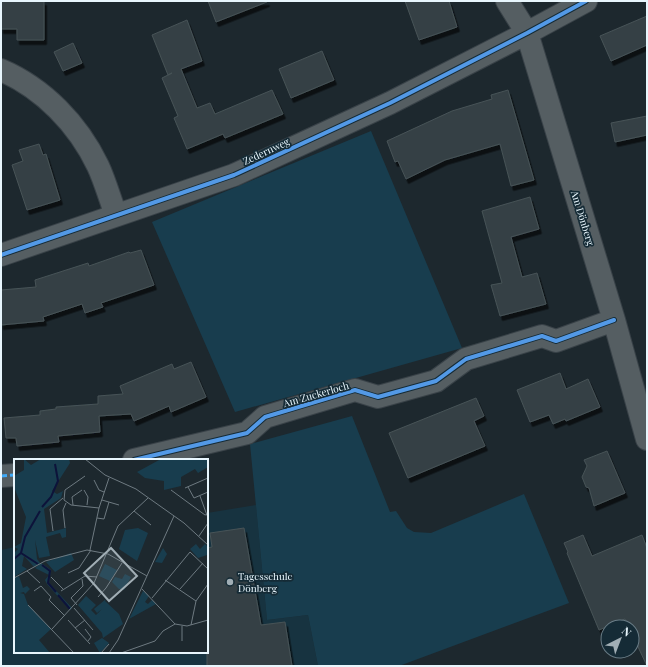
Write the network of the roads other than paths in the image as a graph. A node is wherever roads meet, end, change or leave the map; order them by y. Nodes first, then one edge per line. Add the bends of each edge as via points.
1 (507, 1) edge
2 (586, 1) edge
3 (527, 33) junction
4 (1, 70) edge
5 (116, 215) junction
6 (1, 255) edge
7 (614, 320) junction
8 (647, 439) edge
9 (138, 459) edge
10 (14, 475) edge
11 (1, 476) edge

1 - 3 street, Am Dönberg
2 - 3 street, Zedernweg
3 - 5 street, Zedernweg via 390,103 234,175
3 - 7 street, Am Dönberg
4 - 5 street via 46,98 73,125 98,166
5 - 6 street, Zedernweg
7 - 8 street, Am Dönberg
7 - 9 street, Am Zuckerloch via 556,341 542,336 466,359 436,381 378,397 355,390 265,417 247,433
10 - 11 street

